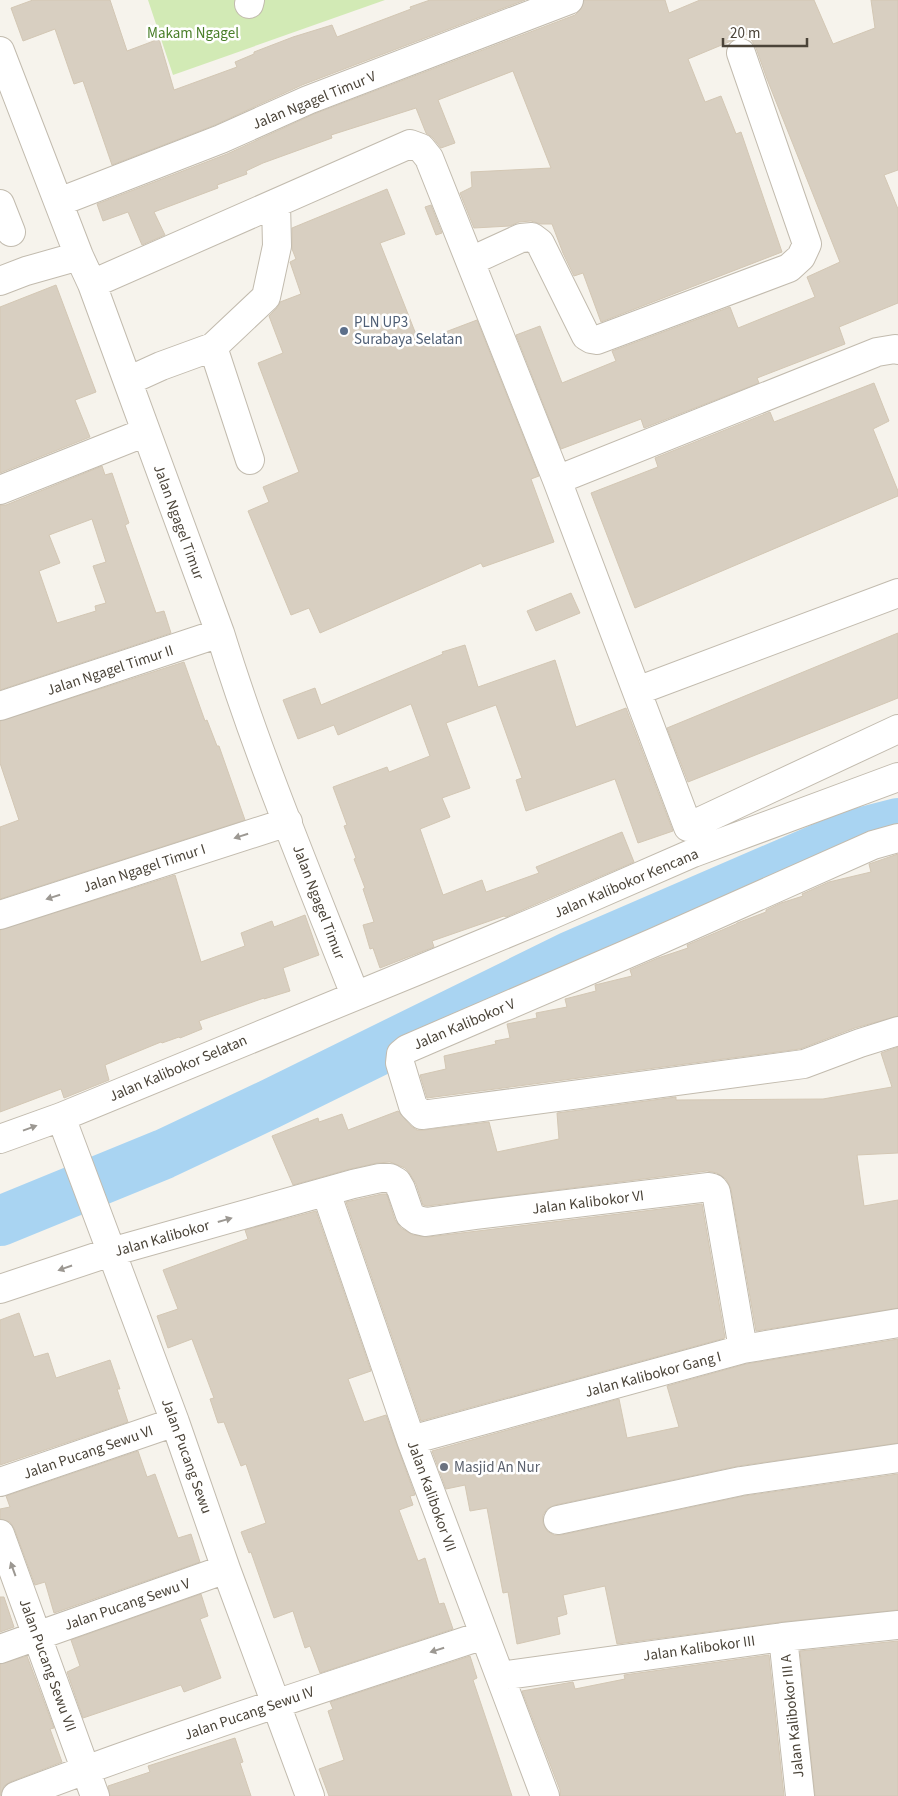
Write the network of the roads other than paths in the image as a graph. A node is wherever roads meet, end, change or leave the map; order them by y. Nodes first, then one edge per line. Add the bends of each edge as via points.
1 (569, 0) edge
2 (0, 51) edge
3 (741, 53) dead end
4 (59, 202) junction
5 (0, 204) edge
6 (276, 204) junction
7 (11, 232) dead end
8 (79, 256) junction
9 (471, 261) junction
10 (0, 281) edge
11 (92, 284) junction
12 (213, 347) junction
13 (898, 350) edge
14 (128, 381) junction
15 (146, 432) junction
16 (250, 460) dead end
17 (557, 480) junction
18 (0, 490) edge
19 (898, 593) edge
20 (220, 633) junction
21 (638, 691) junction
22 (0, 706) edge
23 (898, 729) edge
24 (898, 777) edge
25 (288, 822) junction
26 (898, 838) edge
27 (0, 915) edge
28 (356, 995) junction
29 (898, 1031) edge
30 (61, 1117) junction
31 (0, 1139) edge
32 (326, 1192) junction
33 (106, 1241) junction
34 (0, 1290) edge
35 (898, 1323) edge
36 (742, 1349) junction
37 (175, 1422) junction
38 (411, 1440) junction
39 (898, 1458) edge
40 (0, 1482) edge
41 (558, 1520) dead end
42 (0, 1534) edge
43 (226, 1569) junction
44 (898, 1625) edge
45 (38, 1635) junction
46 (484, 1635) junction
47 (783, 1636) junction
48 (0, 1649) edge
49 (500, 1676) junction
50 (277, 1703) junction
51 (86, 1770) junction
52 (16, 1796) edge
53 (95, 1796) edge
54 (310, 1796) edge
55 (546, 1796) edge
56 (800, 1796) edge

1 - 4 street, Jalan Ngagel Timur V via 308,100 221,139
2 - 4 street, Jalan Ngagel Timur
3 - 9 street via 806,244 801,257 789,268 597,340 586,336 540,243 532,237 521,238
4 - 8 street, Jalan Ngagel Timur
5 - 7 street
6 - 9 street via 410,144 421,148 429,158
6 - 11 street
6 - 12 street via 277,246 266,297
8 - 10 street
8 - 11 street, Jalan Ngagel Timur
9 - 17 street
11 - 14 street, Jalan Ngagel Timur
12 - 14 street
12 - 16 street
13 - 17 street via 877,352
14 - 15 street, Jalan Ngagel Timur
15 - 18 street
15 - 20 street, Jalan Ngagel Timur
17 - 21 street
19 - 21 street
20 - 22 street, Jalan Ngagel Timur II
20 - 25 street, Jalan Ngagel Timur
21 - 23 street via 688,827
24 - 28 street, Jalan Kalibokor Kencana via 693,853
25 -> 27 street, Jalan Ngagel Timur I
25 - 28 street, Jalan Ngagel Timur
26 - 29 street, Jalan Kalibokor V via 873,845 407,1049 401,1054 400,1063 413,1106 422,1114 804,1064
28 - 30 street, Jalan Kalibokor Selatan
31 -> 30 street, Jalan Kalibokor Selatan
30 - 33 street, Jalan Pucang Sewu
33 -> 32 street, Jalan Kalibokor
32 - 36 street, Jalan Kalibokor VI via 390,1178 400,1188 410,1215 426,1222 713,1188
32 - 38 street, Jalan Kalibokor VII
33 -> 34 street, Jalan Kalibokor
33 - 37 street, Jalan Pucang Sewu
35 - 36 street, Jalan Kalibokor Gang I
36 - 38 street, Jalan Kalibokor Gang I
37 - 40 street, Jalan Pucang Sewu VI
37 - 43 street, Jalan Pucang Sewu
38 - 46 street, Jalan Kalibokor VII
39 - 41 street via 741,1481
45 -> 42 street, Jalan Pucang Sewu VII
43 - 45 street, Jalan Pucang Sewu V
43 - 50 street, Jalan Pucang Sewu
44 - 47 street, Jalan Kalibokor III
45 - 48 street, Jalan Pucang Sewu V
45 - 51 street, Jalan Pucang Sewu VII
46 - 49 street, Jalan Kalibokor VII
46 -> 50 street, Jalan Pucang Sewu IV
47 - 49 street, Jalan Kalibokor III
47 - 56 street, Jalan Kalibokor III A
49 - 55 street, Jalan Kalibokor VII
50 - 51 street, Jalan Pucang Sewu IV
50 - 54 street, Jalan Pucang Sewu
51 - 52 street, Jalan Pucang Sewu IV
51 - 53 street, Jalan Pucang Sewu VII

